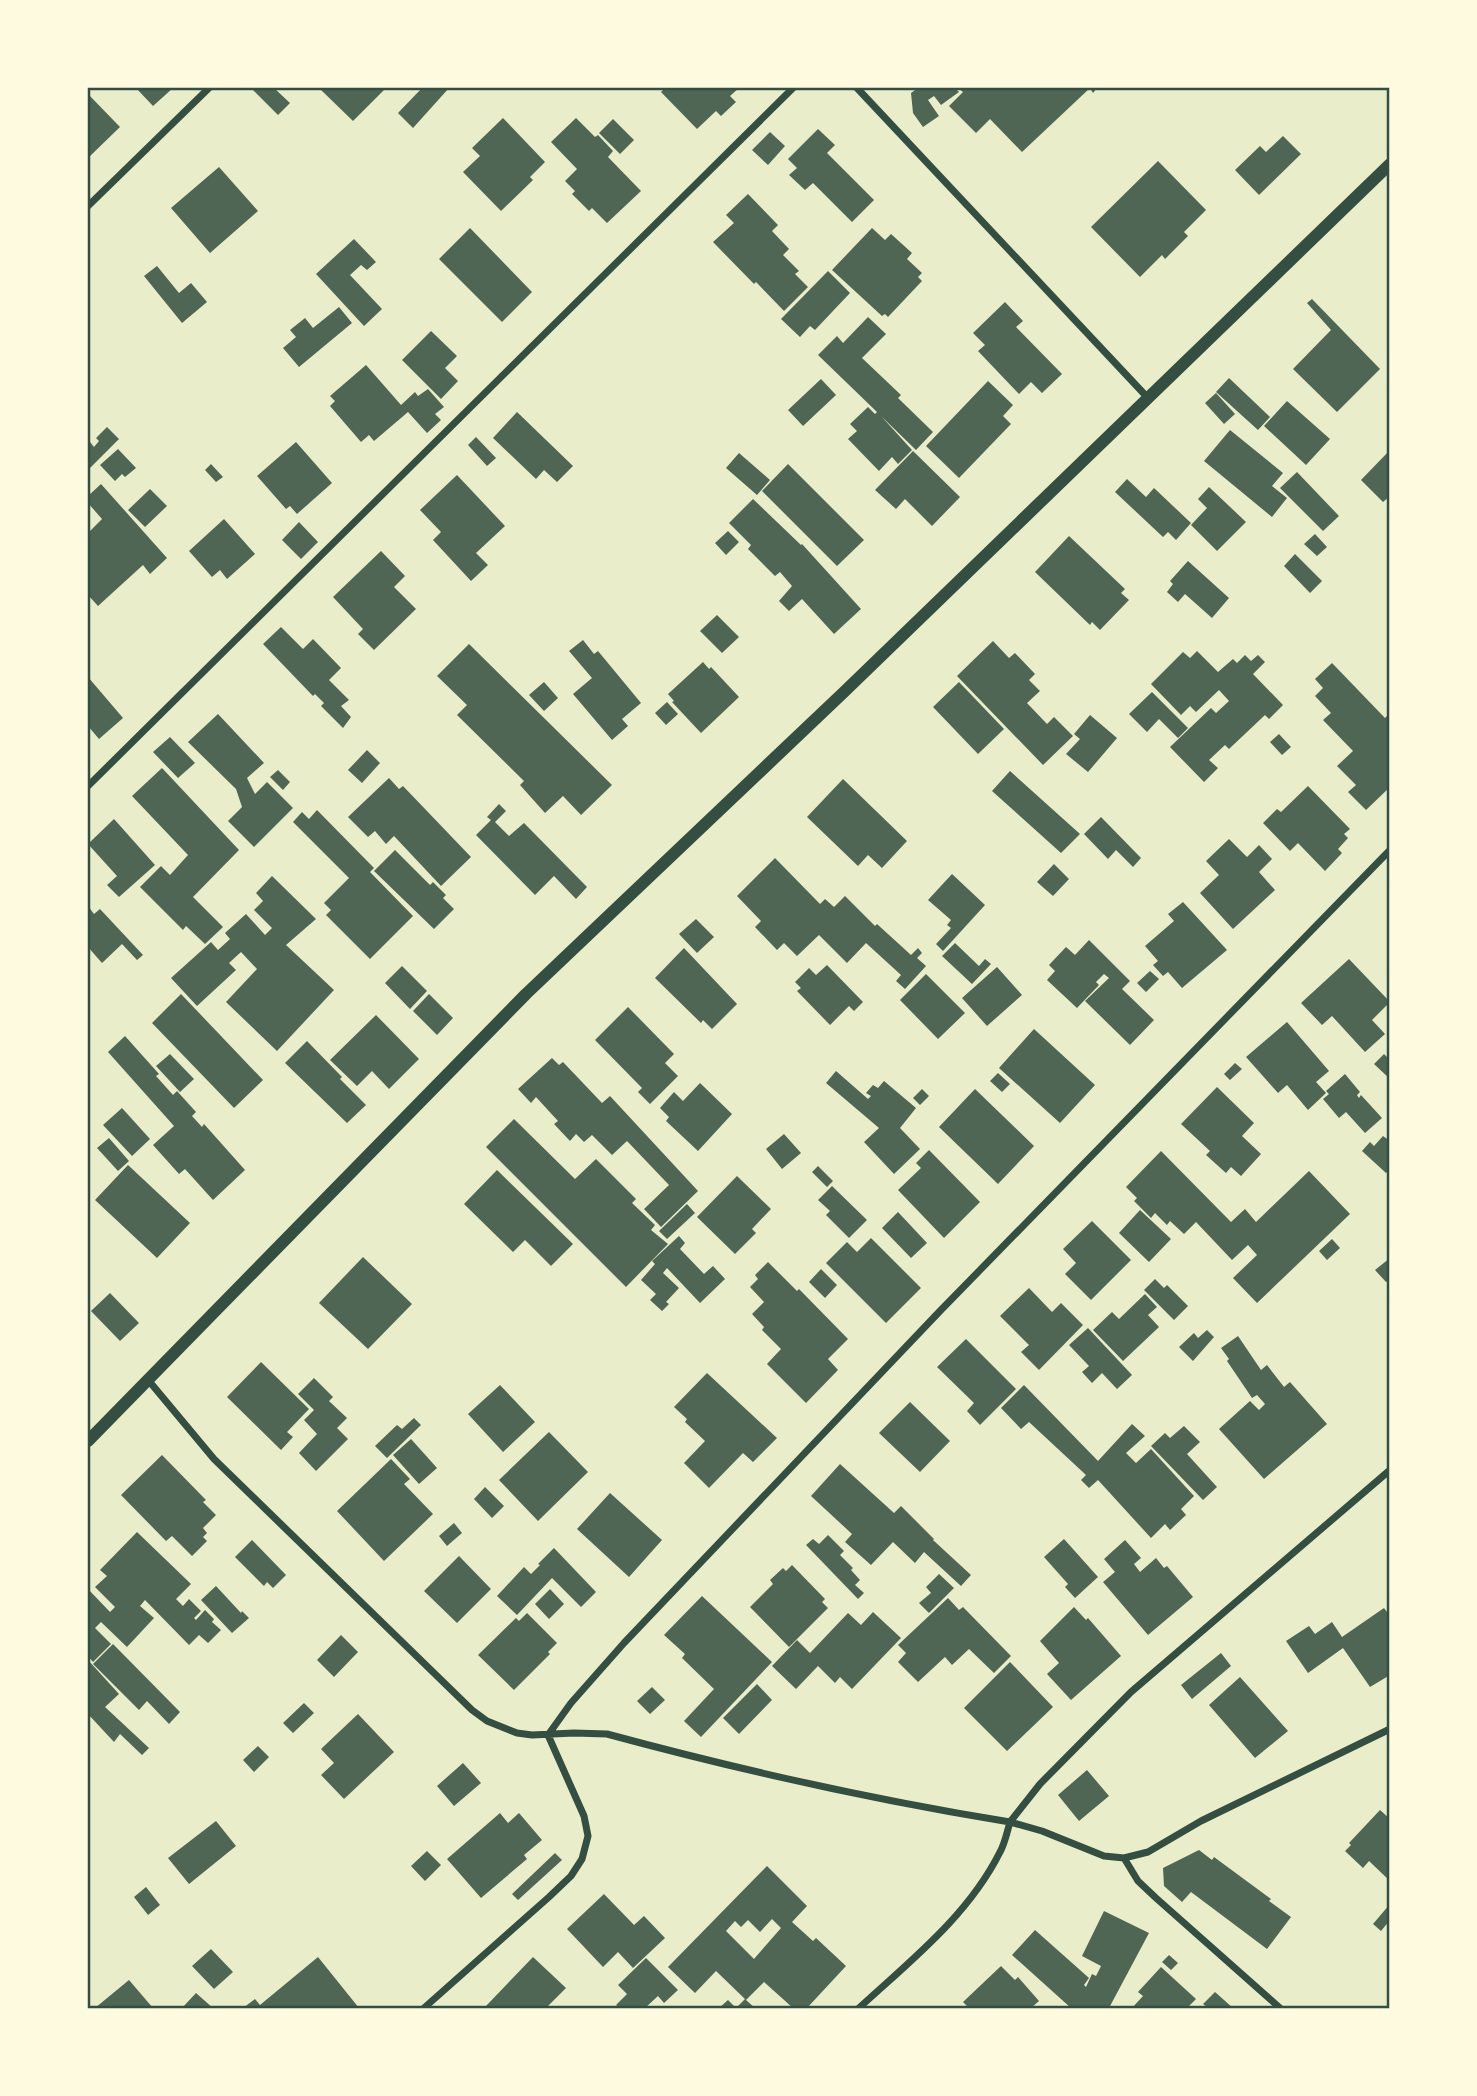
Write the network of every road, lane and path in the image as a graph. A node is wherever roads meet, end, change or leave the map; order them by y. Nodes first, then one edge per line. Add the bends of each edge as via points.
1 (209, 88) edge
2 (793, 88) edge
3 (857, 88) edge
4 (1390, 164) edge
5 (88, 206) edge
6 (1148, 398) junction
7 (88, 786) edge
8 (1390, 850) edge
9 (149, 1381) junction
10 (88, 1441) edge
11 (1390, 1470) edge
12 (1390, 1729) edge
13 (548, 1735) junction
14 (1010, 1822) junction
15 (1124, 1858) junction
16 (424, 2008) edge
17 (859, 2008) edge
18 (1280, 2008) edge

1 - 5 street
2 - 7 street
3 - 6 street
4 - 6 street
6 - 9 street via 526,994
8 - 13 street via 789,1469 624,1643
9 - 10 street
9 - 13 street via 214,1460 449,1690 504,1729
11 - 14 street via 1132,1692 1040,1784
12 - 15 street via 1201,1821 1148,1852
13 - 14 street via 607,1734 845,1792
13 - 16 street via 584,1816 588,1836 582,1859 549,1897
14 - 15 street via 1104,1856
14 - 17 street via 1002,1851 946,1929
15 - 18 street via 1138,1881

